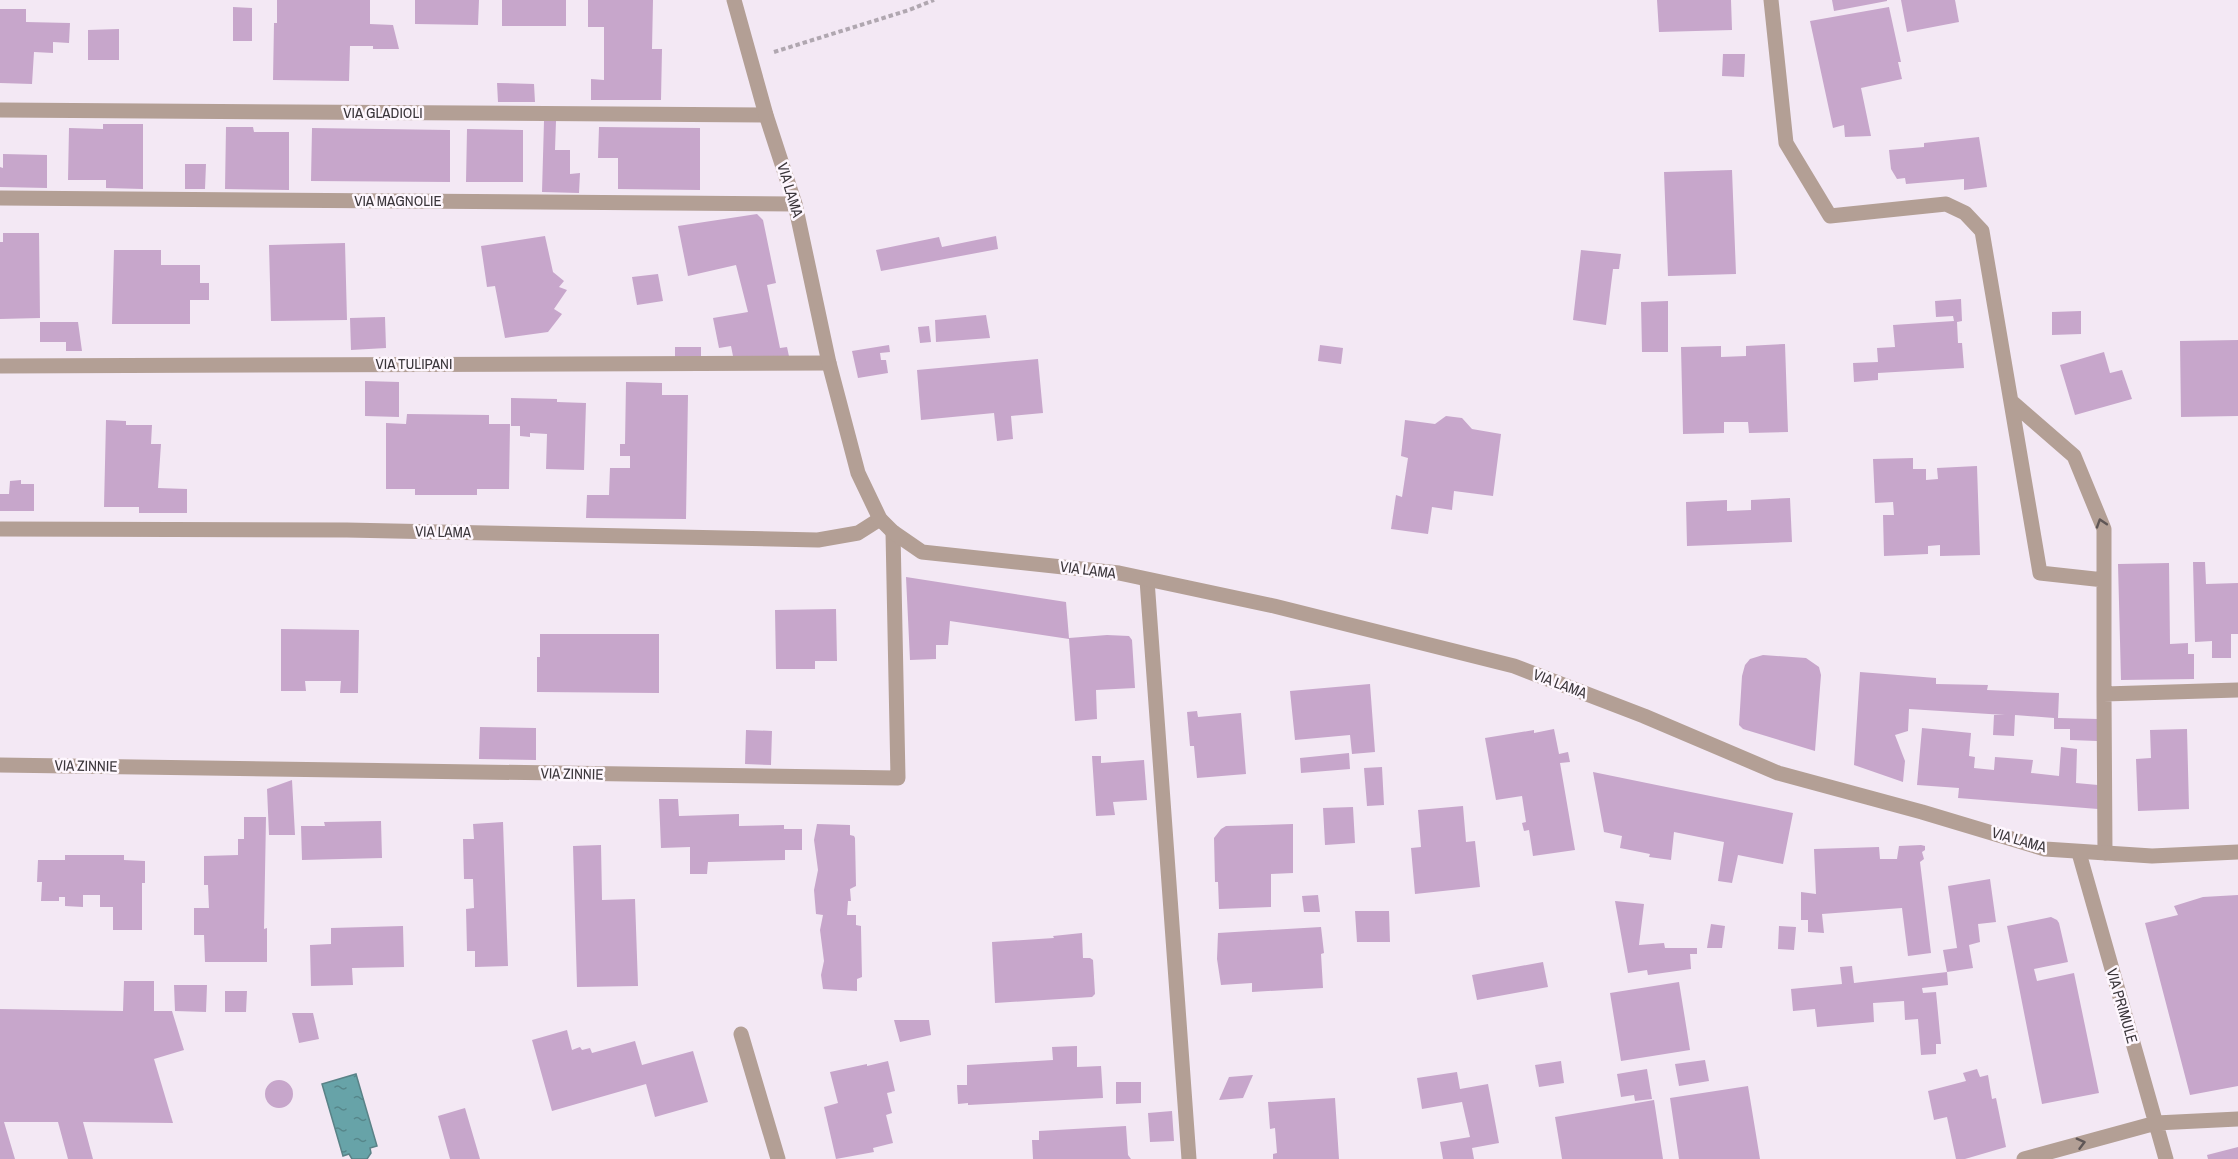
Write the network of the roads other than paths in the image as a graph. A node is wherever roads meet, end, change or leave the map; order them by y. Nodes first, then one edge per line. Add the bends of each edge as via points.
1 (734, 0) edge
2 (1771, 0) edge
3 (0, 110) edge
4 (766, 115) junction
5 (0, 198) edge
6 (795, 204) junction
7 (829, 363) junction
8 (0, 366) edge
9 (2013, 403) junction
10 (880, 519) junction
11 (0, 529) edge
12 (893, 532) junction
13 (1147, 579) junction
14 (2104, 580) junction
15 (2238, 690) edge
16 (2104, 694) junction
17 (0, 765) edge
18 (2238, 852) edge
19 (2079, 853) junction
20 (2105, 853) junction
21 (741, 1034) dead end
22 (2238, 1119) edge
23 (2156, 1123) junction
24 (778, 1159) edge
25 (1189, 1159) edge
26 (2024, 1159) edge
27 (2166, 1159) edge

1 - 4 street, VIA LAMA
2 - 9 street via 1786,143 1830,216 1947,204 1965,213 1982,231
3 - 4 street, VIA GLADIOLI
4 - 6 street, VIA LAMA
5 - 6 street, VIA MAGNOLIE
6 - 7 street, VIA LAMA
7 - 8 street, VIA TULIPANI
7 - 10 street, VIA LAMA via 858,473
14 -> 9 street via 2104,529 2074,456
9 - 14 street via 2040,573
10 - 11 street, VIA LAMA via 858,533 818,540
10 - 12 street, VIA LAMA
12 - 13 street, VIA LAMA via 922,552
12 - 17 street, VIA ZINNIE via 898,778
13 - 19 street, VIA LAMA via 1274,606 1514,666 1778,773 2045,849
13 - 25 street
14 - 16 street
15 - 16 street
16 - 20 street
18 - 20 street, VIA LAMA via 2152,856
19 - 20 street, VIA LAMA
19 - 23 street, VIA PRIMULE
21 - 24 street
22 - 23 street
26 -> 23 street
23 - 27 street, VIA PRIMULE

